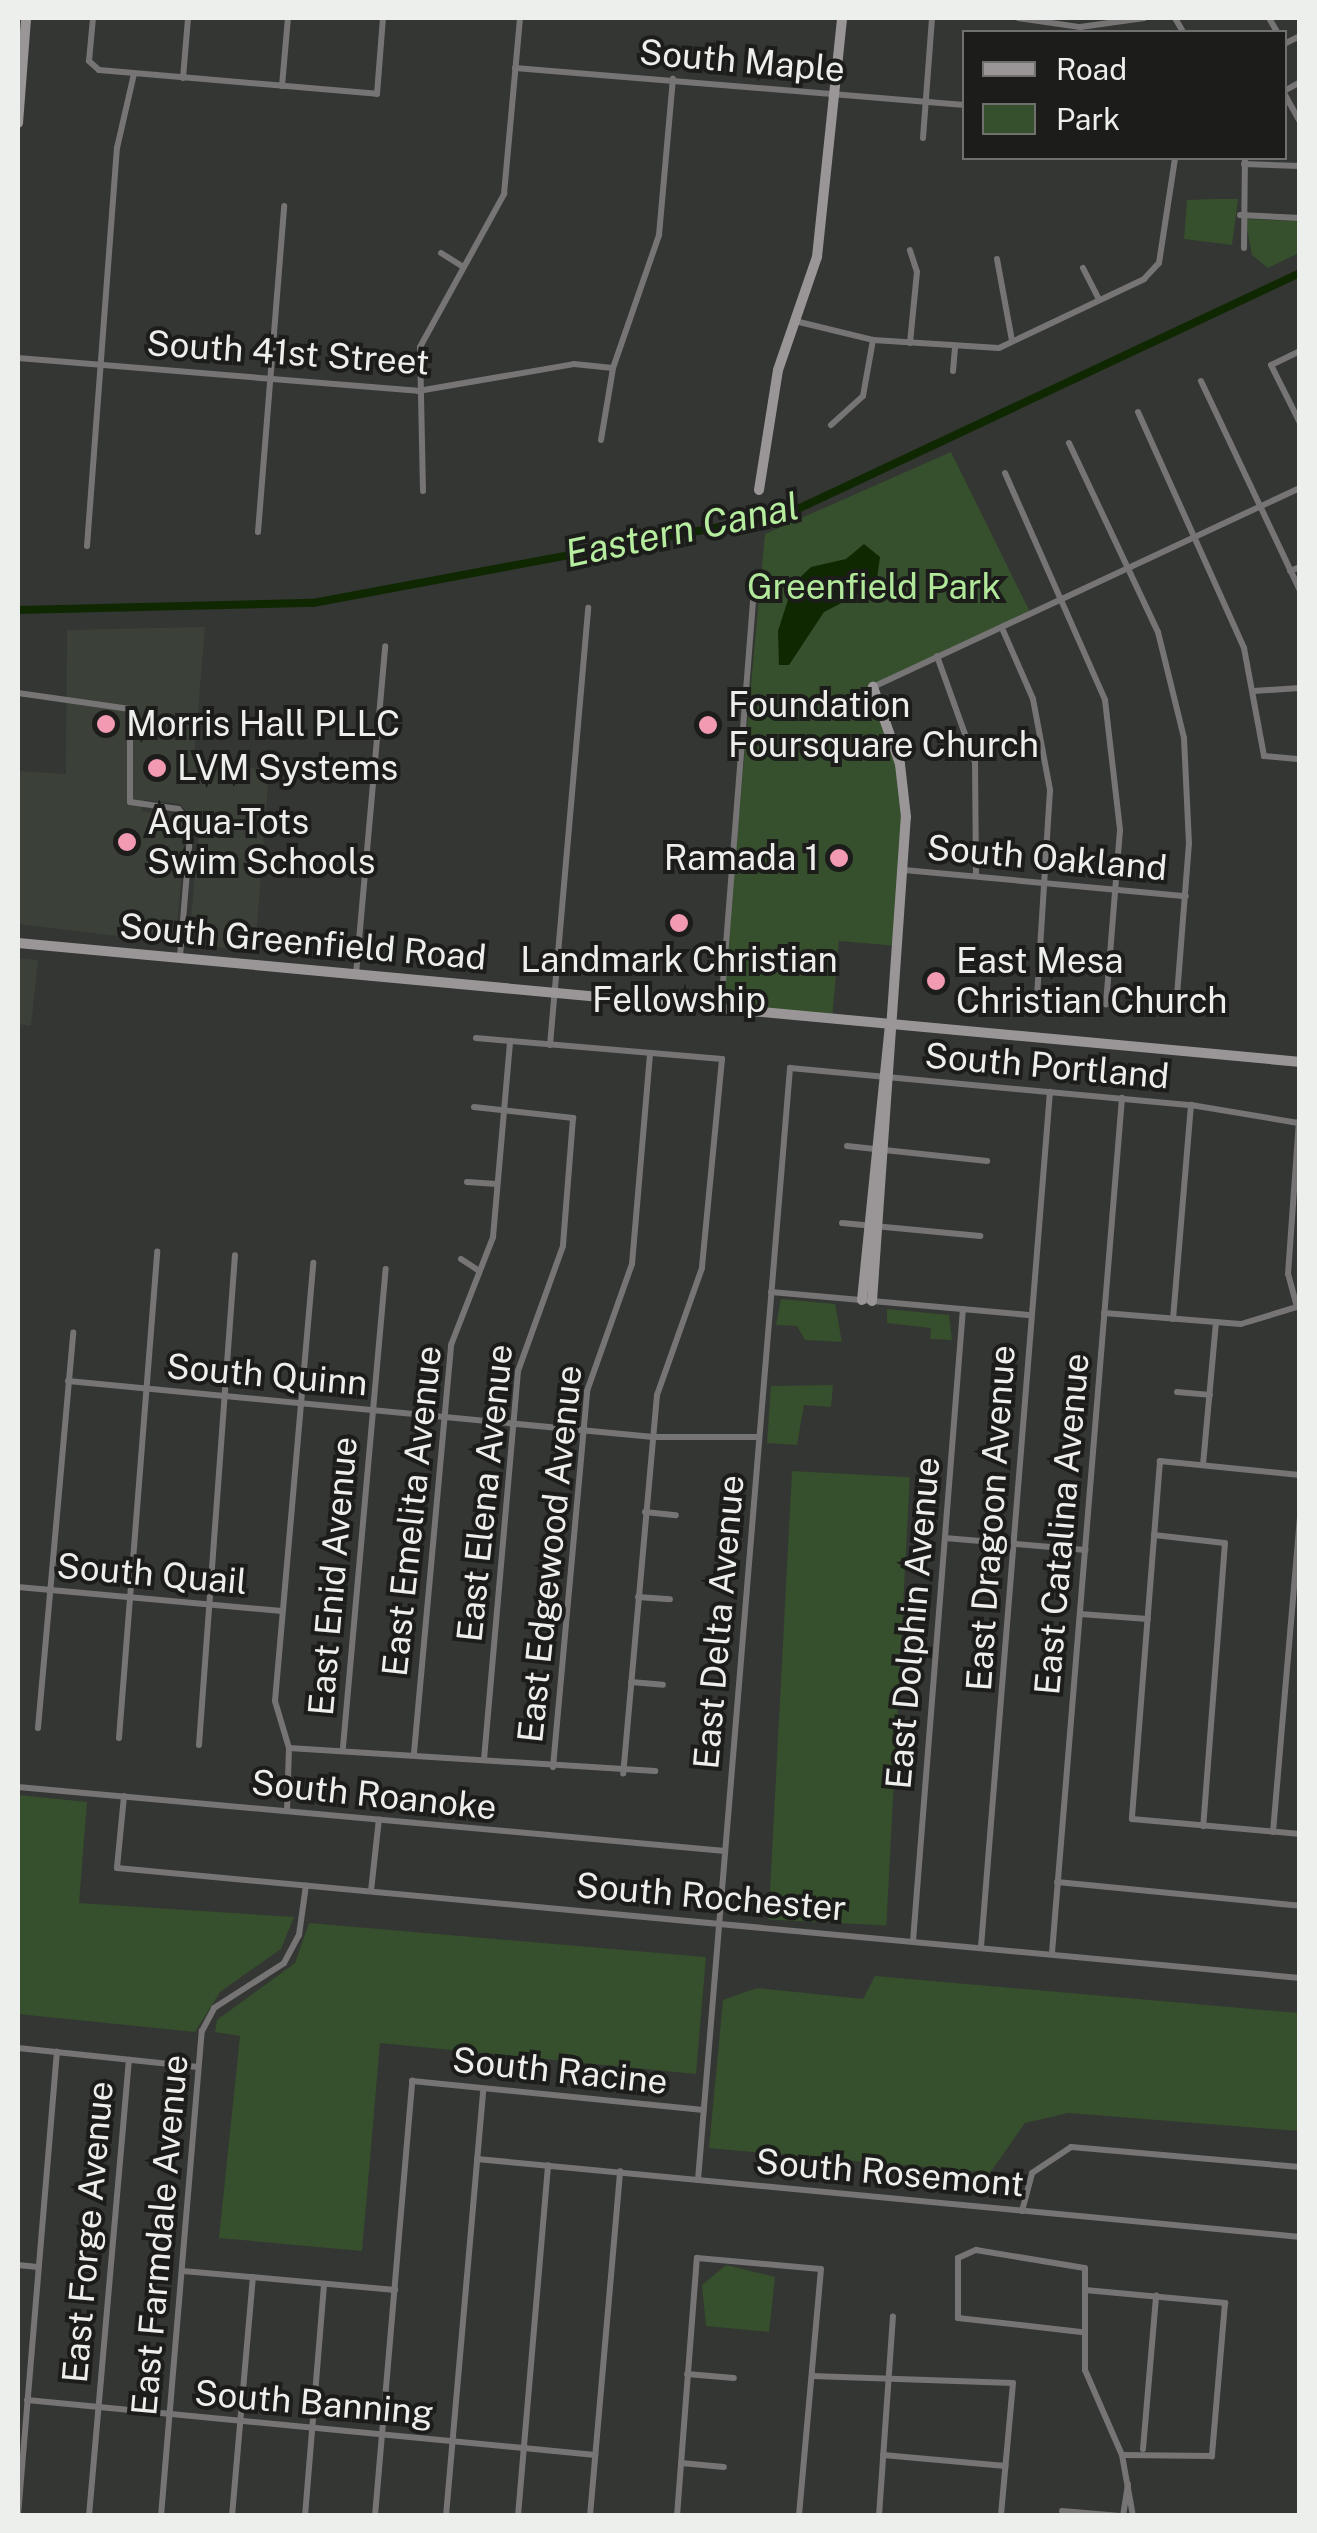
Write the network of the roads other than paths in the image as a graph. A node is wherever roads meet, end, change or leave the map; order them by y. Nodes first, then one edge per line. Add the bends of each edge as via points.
1 (26, 18) edge
2 (92, 18) edge
3 (188, 18) edge
4 (288, 18) edge
5 (383, 18) edge
6 (520, 18) edge
7 (842, 18) edge
8 (932, 18) edge
9 (1144, 18) edge
10 (1018, 20) edge
11 (515, 68) junction
12 (134, 74) junction
13 (183, 78) junction
14 (674, 80) junction
15 (282, 86) junction
16 (836, 94) junction
17 (1287, 98) edge
18 (925, 102) junction
19 (962, 105) edge
20 (1300, 122) edge
21 (18, 124) edge
22 (922, 138) dead end
23 (1176, 160) edge
24 (1245, 161) edge
25 (1300, 166) edge
26 (284, 206) dead end
27 (1240, 215) junction
28 (1300, 218) edge
29 (1244, 248) dead end
30 (910, 250) dead end
31 (442, 254) dead end
32 (997, 259) dead end
33 (462, 266) junction
34 (1083, 268) dead end
35 (1100, 300) junction
36 (795, 320) junction
37 (873, 340) junction
38 (1012, 341) junction
39 (910, 344) junction
40 (954, 348) junction
41 (1300, 351) edge
42 (18, 358) edge
43 (101, 364) junction
44 (613, 368) junction
45 (954, 370) dead end
46 (270, 380) junction
47 (1202, 381) dead end
48 (418, 391) junction
49 (1138, 412) dead end
50 (1300, 423) edge
51 (831, 426) dead end
52 (602, 440) dead end
53 (1069, 443) dead end
54 (1006, 472) dead end
55 (1300, 488) edge
56 (759, 490) dead end
57 (423, 491) dead end
58 (1261, 507) junction
59 (258, 532) dead end
60 (1198, 537) junction
61 (87, 546) dead end
62 (1300, 567) edge
63 (1129, 570) junction
64 (1290, 572) junction
65 (1300, 590) edge
66 (1064, 598) junction
67 (753, 601) dead end
68 (588, 608) dead end
69 (1002, 628) junction
70 (386, 646) dead end
71 (937, 656) junction
72 (873, 687) joint
73 (1300, 688) edge
74 (18, 692) edge
75 (1253, 692) junction
76 (1300, 759) edge
77 (904, 870) junction
78 (976, 876) junction
79 (1047, 883) junction
80 (1117, 890) junction
81 (1186, 896) junction
82 (18, 943) edge
83 (180, 959) junction
84 (356, 976) junction
85 (554, 994) junction
86 (1037, 996) dead end
87 (1106, 1004) dead end
88 (721, 1009) junction
89 (1176, 1010) dead end
90 (891, 1025) junction
91 (476, 1038) dead end
92 (510, 1041) junction
93 (550, 1045) junction
94 (650, 1054) junction
95 (1300, 1062) edge
96 (790, 1068) joint
97 (886, 1076) junction
98 (1050, 1092) junction
99 (1122, 1098) junction
100 (1190, 1105) junction
101 (474, 1107) dead end
102 (504, 1111) junction
103 (1299, 1121) edge
104 (847, 1146) dead end
105 (879, 1149) junction
106 (987, 1161) dead end
107 (466, 1182) dead end
108 (497, 1184) junction
109 (842, 1223) dead end
110 (873, 1226) junction
111 (980, 1236) dead end
112 (158, 1251) dead end
113 (235, 1255) dead end
114 (460, 1259) dead end
115 (312, 1263) dead end
116 (386, 1269) dead end
117 (478, 1270) junction
118 (771, 1292) junction
119 (867, 1300) junction
120 (1298, 1306) edge
121 (963, 1309) junction
122 (1104, 1313) junction
123 (1031, 1315) junction
124 (1174, 1319) junction
125 (1216, 1323) junction
126 (73, 1333) dead end
127 (68, 1381) junction
128 (146, 1388) junction
129 (1177, 1392) dead end
130 (1210, 1394) junction
131 (223, 1396) junction
132 (299, 1403) junction
133 (372, 1410) junction
134 (443, 1416) junction
135 (512, 1423) junction
136 (582, 1430) junction
137 (653, 1436) junction
138 (759, 1437) junction
139 (1204, 1466) junction
140 (1300, 1475) edge
141 (645, 1512) junction
142 (676, 1515) dead end
143 (1300, 1517) edge
144 (1154, 1535) junction
145 (945, 1538) junction
146 (1015, 1544) junction
147 (1085, 1550) junction
148 (18, 1587) edge
149 (50, 1590) junction
150 (638, 1597) junction
151 (130, 1598) junction
152 (670, 1600) dead end
153 (205, 1605) junction
154 (282, 1611) junction
155 (1080, 1614) junction
156 (1148, 1619) junction
157 (631, 1682) junction
158 (663, 1685) dead end
159 (38, 1728) dead end
160 (119, 1738) dead end
161 (200, 1745) dead end
162 (343, 1747) junction
163 (289, 1748) junction
164 (414, 1754) junction
165 (484, 1760) junction
166 (553, 1767) junction
167 (654, 1771) dead end
168 (623, 1773) junction
169 (18, 1787) edge
170 (124, 1796) junction
171 (287, 1811) junction
172 (378, 1819) junction
173 (1202, 1826) junction
174 (1273, 1832) junction
175 (1300, 1834) edge
176 (725, 1851) junction
177 (1058, 1882) junction
178 (306, 1885) junction
179 (371, 1890) junction
180 (1300, 1906) edge
181 (718, 1922) junction
182 (912, 1941) junction
183 (981, 1947) junction
184 (1052, 1953) junction
185 (1300, 1978) edge
186 (18, 2048) edge
187 (56, 2052) junction
188 (129, 2060) junction
189 (198, 2068) junction
190 (482, 2089) junction
191 (704, 2110) junction
192 (476, 2159) junction
193 (548, 2165) junction
194 (1300, 2167) edge
195 (620, 2171) junction
196 (698, 2180) junction
197 (1022, 2211) junction
198 (1300, 2237) edge
199 (18, 2265) edge
200 (38, 2267) junction
201 (183, 2271) junction
202 (253, 2277) junction
203 (324, 2284) junction
204 (395, 2290) junction
205 (1085, 2290) junction
206 (1156, 2296) junction
207 (894, 2316) dead end
208 (1081, 2332) junction
209 (687, 2374) junction
210 (812, 2376) junction
211 (734, 2378) dead end
212 (888, 2383) junction
213 (27, 2400) junction
214 (97, 2408) junction
215 (170, 2415) junction
216 (240, 2420) junction
217 (312, 2428) junction
218 (382, 2434) junction
219 (453, 2442) junction
220 (524, 2448) junction
221 (1143, 2450) junction
222 (595, 2455) junction
223 (883, 2455) junction
224 (1122, 2455) junction
225 (681, 2463) junction
226 (1006, 2466) junction
227 (724, 2467) dead end
228 (1128, 2482) junction
229 (1062, 2510) dead end
230 (18, 2514) edge
231 (89, 2516) edge
232 (161, 2516) edge
233 (232, 2516) edge
234 (305, 2516) edge
235 (375, 2516) edge
236 (446, 2516) edge
237 (518, 2516) edge
238 (590, 2516) edge
239 (677, 2516) edge
240 (799, 2516) edge
241 (879, 2516) edge
242 (1001, 2516) edge
243 (1122, 2516) edge
244 (1133, 2516) edge

1 - 21 main road
2 - 12 street via 92,68
3 - 13 street
4 - 15 street
5 - 15 street via 377,94
6 - 11 street
7 - 16 main road
8 - 18 street
9 - 10 street via 1109,26
11 - 14 street, South Maple
11 - 33 street via 504,194
12 - 13 street
12 - 43 street via 118,148
13 - 15 street
14 - 16 street, South Maple
14 - 44 street via 660,234
16 - 18 street, South Maple
16 - 36 main road via 817,257
17 - 20 street
18 - 19 street, South Maple
18 - 22 street
23 - 35 street via 1158,264
24 - 25 street
24 - 27 street
26 - 46 street
27 - 28 street
27 - 29 street
30 - 39 street via 917,272
31 - 33 street
32 - 38 street
33 - 48 street via 425,330
34 - 35 street
35 - 38 street
36 - 37 street
36 - 56 main road via 778,370
37 - 39 street
37 - 51 street via 862,396
38 - 40 street
39 - 40 street
40 - 45 street
41 - 50 street via 1271,365
42 - 43 street, South 41st Street
43 - 46 street, South 41st Street
43 - 61 street
44 - 48 street, South 41st Street via 574,364
44 - 52 street
46 - 48 street, South 41st Street
46 - 59 street
47 - 58 street
48 - 57 street
49 - 60 street
53 - 63 street
54 - 66 street
55 - 58 street
58 - 60 street
58 - 64 street
60 - 63 street
60 - 75 street via 1244,648
62 - 64 street
63 - 66 street
63 - 81 street via 1158,632 1184,738
64 - 65 street
66 - 69 street
66 - 80 street via 1108,714 1119,792
67 - 88 street
68 - 85 street
69 - 71 street
69 - 79 street via 1043,742
70 - 84 street
71 - 72 street
71 - 78 street via 975,762
72 - 77 main road via 906,789
73 - 75 street
74 - 83 street via 116,701 130,710 130,802 178,810 191,822
75 - 76 street via 1264,756
77 - 78 street, South Oakland
77 - 90 main road
78 - 79 street, South Oakland
79 - 80 street, South Oakland
79 - 86 street
80 - 81 street, South Oakland
80 - 87 street
81 - 89 street
82 - 83 main road, South Greenfield Road
83 - 84 main road, South Greenfield Road
84 - 85 main road, South Greenfield Road
85 - 88 main road, South Greenfield Road
85 - 93 street
88 - 90 main road, South Greenfield Road
90 - 95 main road, South Greenfield Road
90 - 97 main road
91 - 92 street
92 - 93 street
92 - 102 street, East Emelita Avenue
93 - 94 street
94 - 136 street, East Edgewood Avenue via 632,1264 591,1365
94 - 137 street via 722,1059 702,1268 660,1380
96 - 97 street, South Portland
96 - 118 street, East Delta Avenue
97 - 98 street, South Portland
97 - 105 main road
98 - 99 street, South Portland
98 - 123 street, East Dragoon Avenue
99 - 100 street, South Portland
99 - 122 street, East Catalina Avenue
100 - 103 street, South Portland
100 - 124 street
101 - 102 street
102 - 108 street, East Emelita Avenue
102 - 135 street, East Elena Avenue via 574,1118 563,1246 522,1349
103 - 120 street via 1288,1274
104 - 105 street
105 - 106 street
105 - 110 main road
107 - 108 street
108 - 117 street, East Emelita Avenue via 493,1237
109 - 110 street
110 - 111 street
110 - 119 main road
112 - 128 street
113 - 131 street
114 - 117 street
115 - 132 street
116 - 133 street, East Enid Avenue
117 - 134 street, East Emelita Avenue via 451,1345
118 - 119 street
118 - 138 street, East Delta Avenue
119 - 121 street
120 - 125 street via 1265,1322
121 - 123 street
121 - 145 street, East Dolphin Avenue
122 - 124 street
122 - 147 street, East Catalina Avenue
123 - 146 street, East Dragoon Avenue
124 - 125 street
125 - 130 street
126 - 127 street
127 - 128 street, South Quinn
127 - 149 street
128 - 131 street, South Quinn
128 - 151 street
129 - 130 street
130 - 139 street
131 - 132 street, South Quinn
131 - 153 street
132 - 133 street, South Quinn
132 - 154 street
133 - 134 street, South Quinn
133 - 162 street, East Enid Avenue
134 - 135 street, South Quinn
134 - 164 street, East Emelita Avenue
135 - 136 street, South Quinn
135 - 165 street, East Elena Avenue
136 - 137 street, South Quinn
136 - 166 street, East Edgewood Avenue
137 - 138 street, South Quinn
137 - 141 street
138 - 176 street, East Delta Avenue
139 - 140 street
139 - 144 street via 1160,1461
141 - 142 street
141 - 150 street
143 - 174 street
144 - 156 street
144 - 173 street via 1225,1542
145 - 146 street
145 - 182 street, East Dolphin Avenue
146 - 147 street
146 - 183 street, East Dragoon Avenue
147 - 155 street, East Catalina Avenue
148 - 149 street, South Quail
149 - 151 street, South Quail
149 - 159 street
150 - 152 street
150 - 157 street
151 - 153 street, South Quail
151 - 160 street
153 - 154 street, South Quail
153 - 161 street
154 - 163 street via 275,1700
155 - 156 street
155 - 177 street, East Catalina Avenue
156 - 173 street via 1132,1819
157 - 158 street
157 - 168 street
162 - 163 street
162 - 164 street
163 - 171 street
164 - 165 street
165 - 166 street
166 - 168 street
167 - 168 street
169 - 170 street, South Roanoke
170 - 171 street, South Roanoke
170 - 178 street, South Rochester via 116,1868
171 - 172 street, South Roanoke
172 - 176 street, South Roanoke
172 - 179 street
173 - 174 street
174 - 175 street
176 - 181 street, East Delta Avenue
177 - 180 street
177 - 184 street, East Catalina Avenue
178 - 179 street, South Rochester
178 - 189 street, East Farmdale Avenue via 299,1935 284,1964 214,2008 202,2032
179 - 181 street, South Rochester
181 - 182 street, South Rochester
181 - 191 street, East Delta Avenue
182 - 183 street, South Rochester
183 - 184 street, South Rochester
184 - 185 street, South Rochester
186 - 187 street
187 - 188 street
187 - 200 street
188 - 189 street
188 - 214 street, East Forge Avenue
189 - 201 street, East Farmdale Avenue
190 - 191 street, South Racine
190 - 192 street
190 - 204 street, South Racine via 412,2082
191 - 196 street, East Delta Avenue
192 - 193 street, South Rosemont
192 - 219 street
193 - 195 street, South Rosemont
193 - 220 street
194 - 197 street via 1071,2147 1032,2174
195 - 196 street, South Rosemont
195 - 222 street
196 - 197 street, South Rosemont
197 - 198 street, South Rosemont
199 - 200 street
200 - 213 street
201 - 202 street
201 - 215 street, East Farmdale Avenue
202 - 203 street
202 - 216 street
203 - 204 street
203 - 217 street
204 - 218 street
205 - 206 street
205 - 208 street
205 - 208 street via 1087,2273 1076,2260 968,2250 956,2268 953,2308 962,2321
206 - 221 street
206 - 221 street via 1224,2303 1212,2456
207 - 212 street
208 - 224 street via 1086,2370
209 - 210 street via 698,2258 821,2270
209 - 211 street
209 - 225 street
210 - 212 street
210 - 240 street
212 - 223 street
212 - 226 street via 1013,2383
213 - 214 street, South Banning
213 - 230 street
214 - 215 street, South Banning
214 - 231 street, East Forge Avenue
215 - 216 street, South Banning
215 - 232 street, East Farmdale Avenue
216 - 217 street, South Banning
216 - 233 street
217 - 218 street, South Banning
217 - 234 street
218 - 219 street, South Banning
218 - 235 street
219 - 220 street, South Banning
219 - 236 street
220 - 222 street, South Banning
220 - 237 street
221 - 224 street
222 - 238 street
223 - 226 street
223 - 241 street
224 - 228 street
225 - 227 street
225 - 239 street
226 - 242 street
228 - 243 street
228 - 244 street
229 - 243 street

